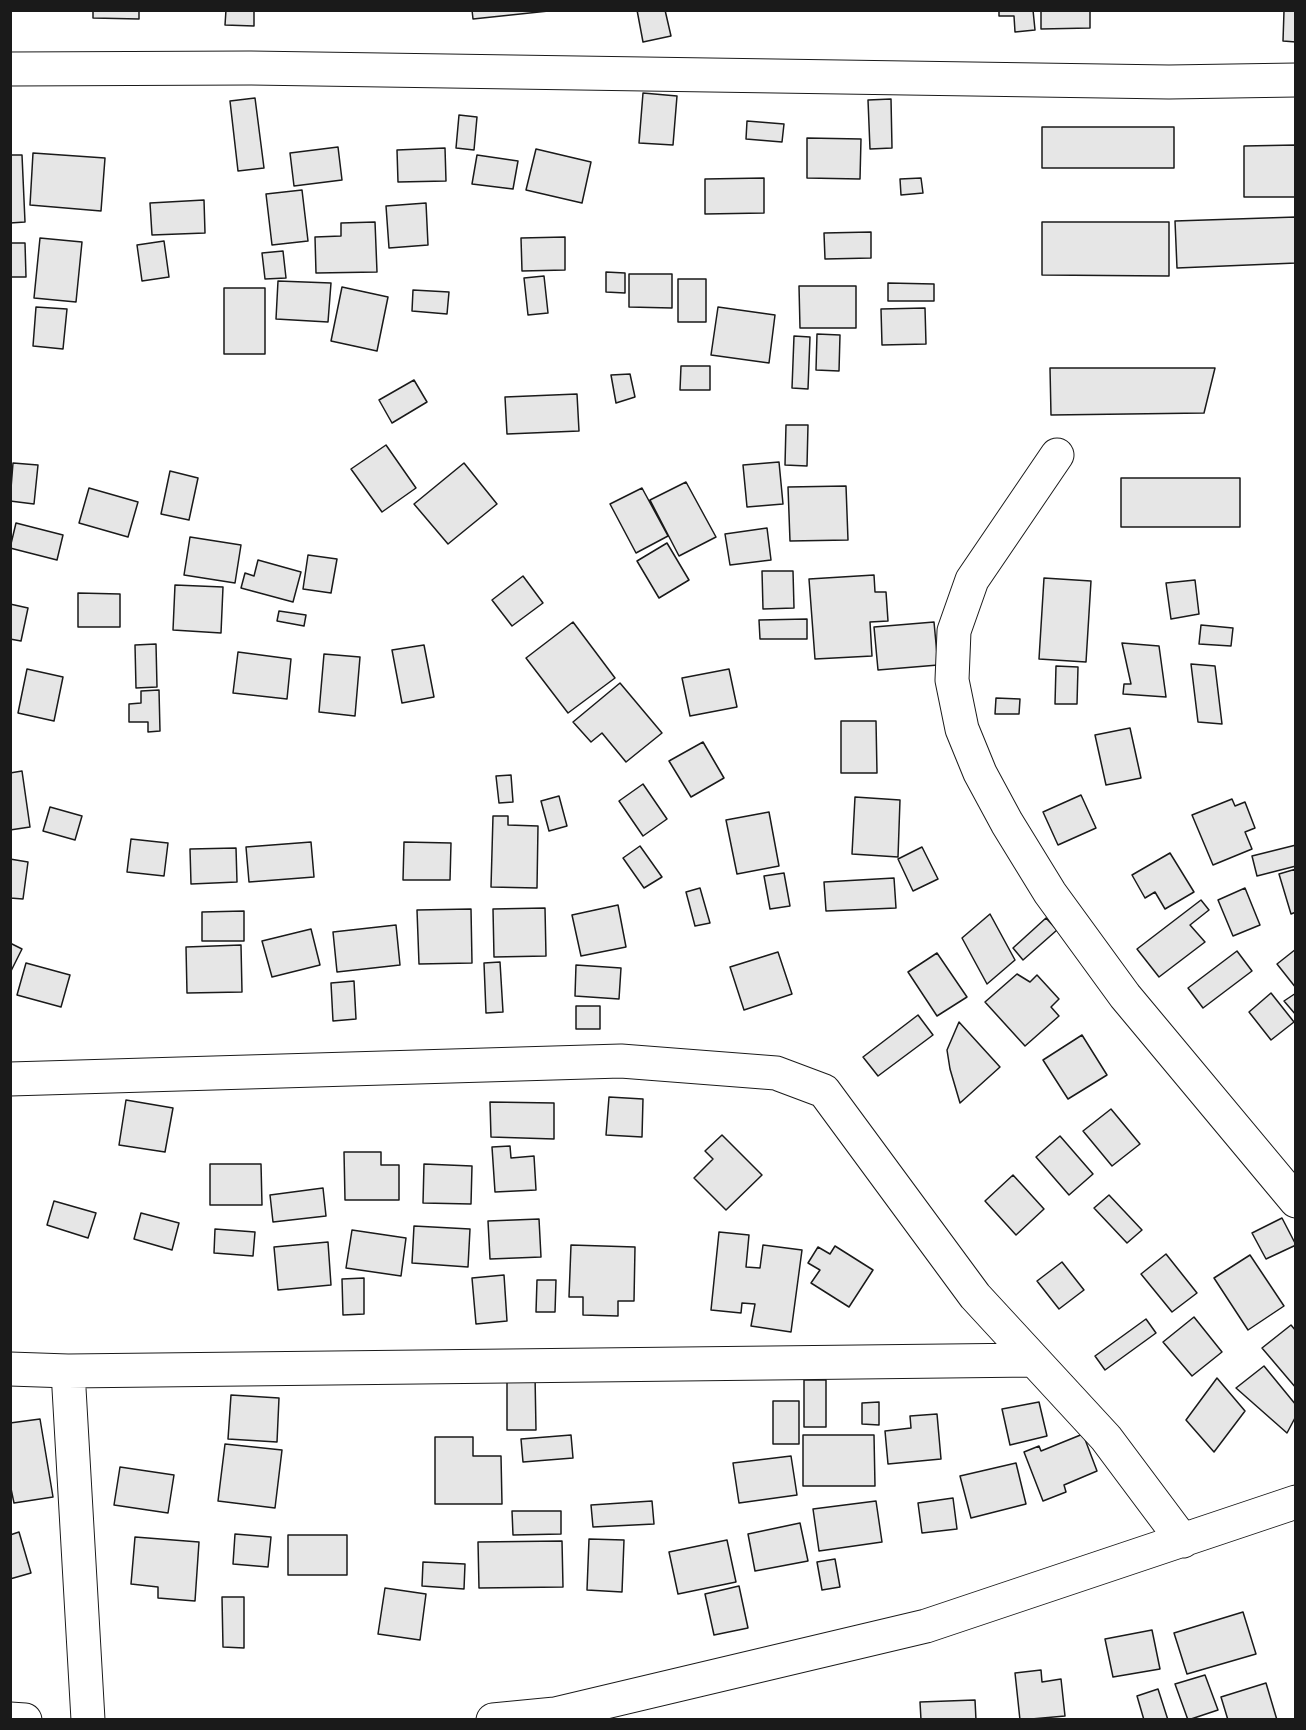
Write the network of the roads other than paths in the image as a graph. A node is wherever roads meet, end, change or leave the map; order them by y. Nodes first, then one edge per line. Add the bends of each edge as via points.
1 (10, 69) edge
2 (1296, 80) edge
3 (1057, 455) dead end
4 (10, 1079) edge
5 (1296, 1201) edge
6 (1034, 1360) junction
7 (10, 1369) edge
8 (68, 1371) junction
9 (1296, 1502) edge
10 (1183, 1541) junction
11 (10, 1719) edge
12 (25, 1719) edge
13 (88, 1719) edge
14 (493, 1719) edge

1 - 2 street via 251,68 1168,82
3 - 5 street via 972,580 961,611 954,632 952,680 962,729 980,774 1050,892 1125,996
4 - 6 street via 621,1061 777,1073 824,1091 975,1296
6 - 8 street
6 - 10 street via 1106,1438
7 - 8 street
8 - 13 street
9 - 10 street
10 - 14 street via 926,1626 555,1714
11 - 12 street

